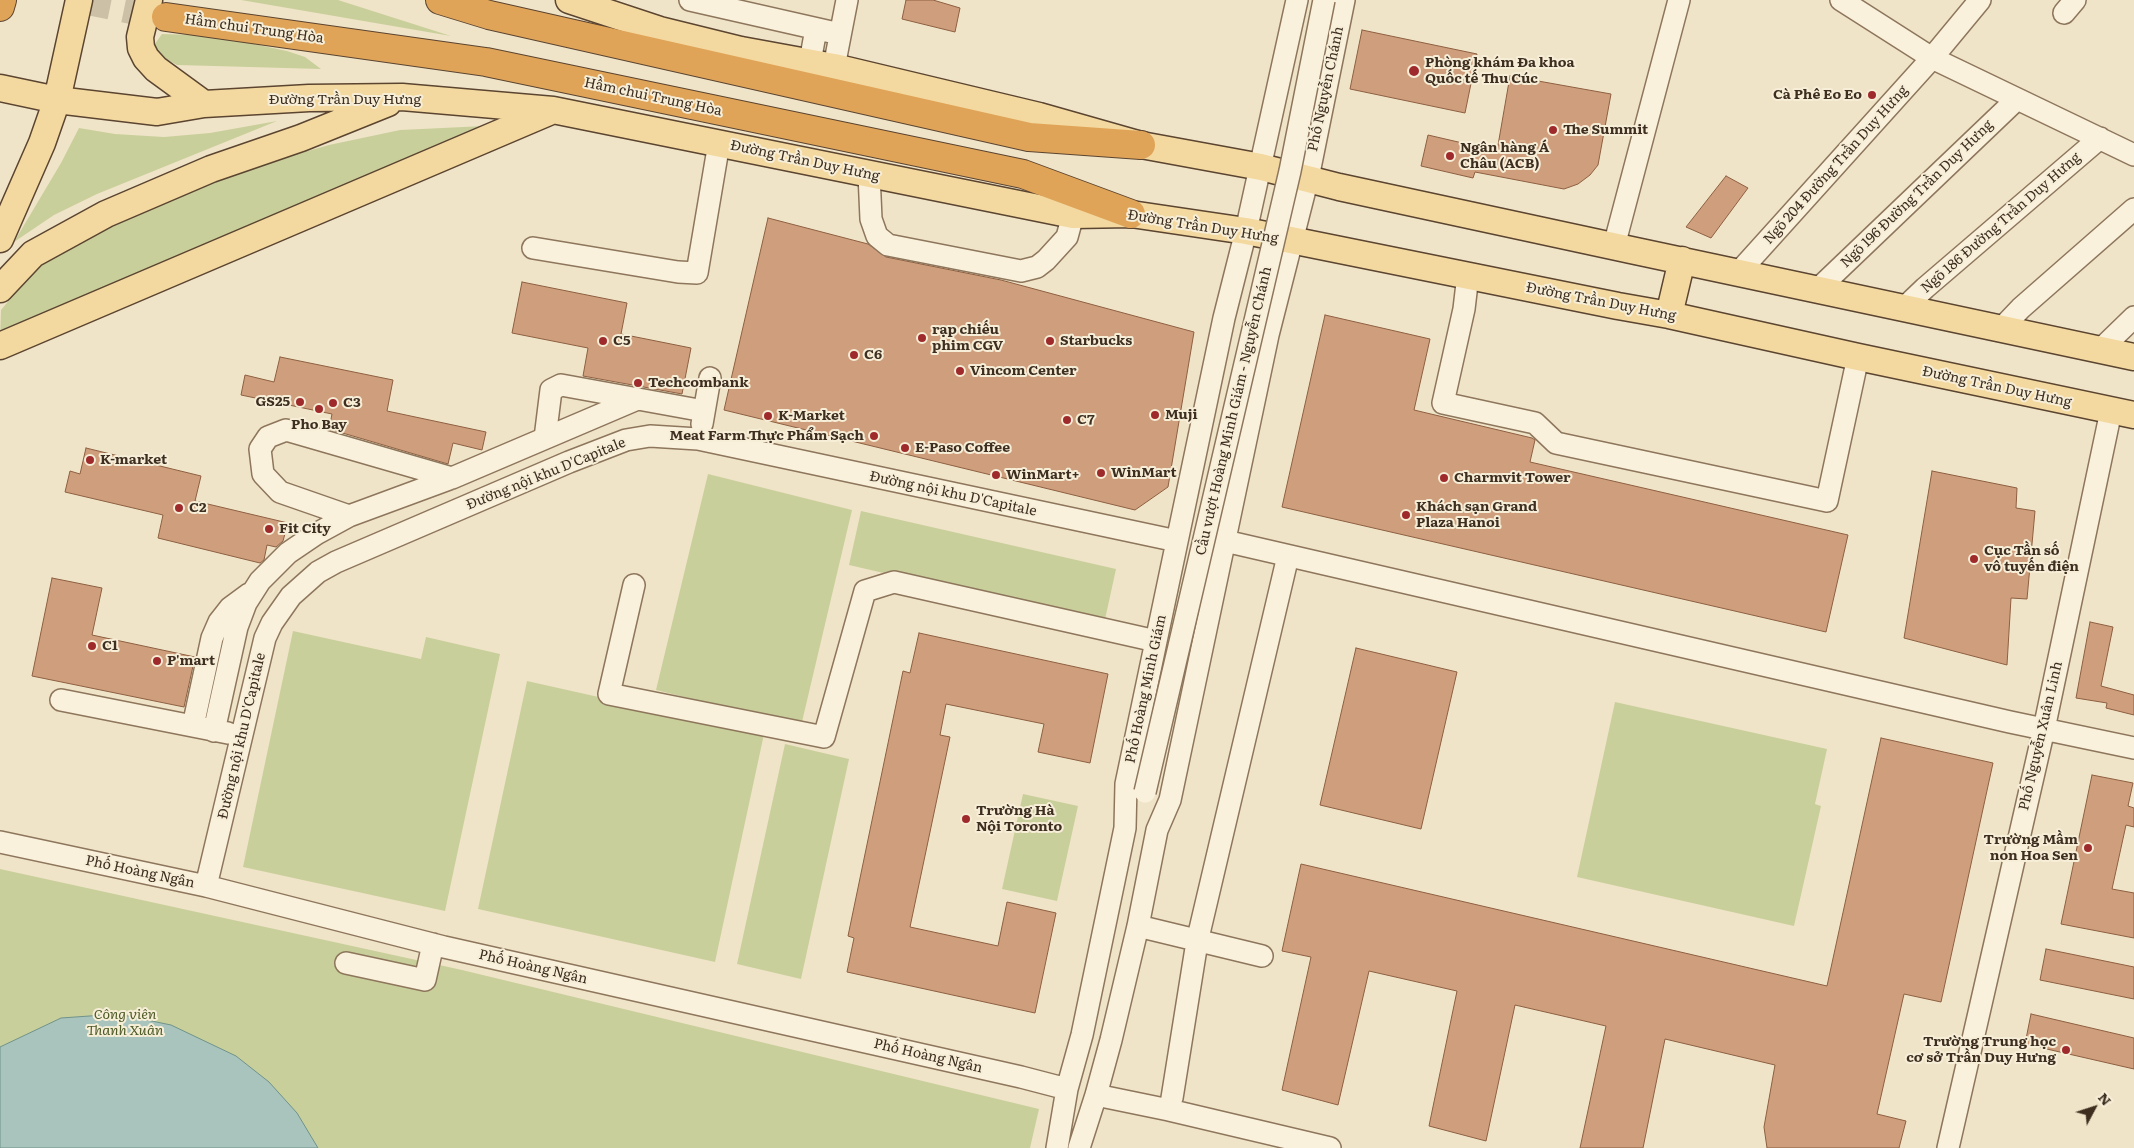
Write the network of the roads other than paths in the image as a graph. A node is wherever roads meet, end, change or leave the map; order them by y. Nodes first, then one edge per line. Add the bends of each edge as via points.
1 (2, 0) edge
2 (79, 0) edge
3 (440, 0) edge
4 (569, 0) edge
5 (690, 0) edge
6 (846, 0) edge
7 (1297, 0) edge
8 (1324, 0) edge
9 (1344, 0) edge
10 (1680, 0) edge
11 (1980, 0) edge
12 (1851, 3) edge
13 (0, 7) edge
14 (158, 8) edge
15 (816, 29) junction
16 (840, 34) junction
17 (1287, 51) junction
18 (1932, 58) junction
19 (822, 64) junction
20 (1328, 74) junction
21 (0, 88) edge
22 (402, 97) junction
23 (57, 100) junction
24 (2017, 100) junction
25 (204, 104) junction
26 (552, 110) junction
27 (2100, 138) junction
28 (719, 143) junction
29 (1141, 144) junction
30 (2134, 155) edge
31 (1261, 167) junction
32 (869, 174) junction
33 (1308, 178) junction
34 (2134, 209) edge
35 (1131, 214) junction
36 (1073, 215) junction
37 (1246, 231) junction
38 (0, 238) edge
39 (1292, 242) junction
40 (1614, 246) junction
41 (533, 248) dead end
42 (1682, 260) junction
43 (1739, 272) junction
44 (1468, 275) junction
45 (0, 289) edge
46 (1817, 290) junction
47 (1904, 309) junction
48 (1669, 315) junction
49 (2134, 317) edge
50 (1224, 318) junction
51 (2001, 329) junction
52 (1268, 336) junction
53 (0, 346) edge
54 (2100, 350) junction
55 (1858, 357) junction
56 (2134, 357) edge
57 (710, 378) dead end
58 (635, 400) junction
59 (704, 411) junction
60 (2122, 413) edge
61 (545, 438) junction
62 (698, 439) junction
63 (452, 478) junction
64 (349, 516) junction
65 (1177, 541) junction
66 (1225, 541) junction
67 (1288, 556) junction
68 (634, 585) dead end
69 (252, 592) junction
70 (1156, 641) junction
71 (61, 700) dead end
72 (192, 726) junction
73 (2044, 729) junction
74 (214, 730) junction
75 (241, 736) junction
76 (2134, 748) edge
77 (1145, 792) junction
78 (1125, 828) junction
79 (1156, 830) junction
80 (0, 842) edge
81 (206, 886) junction
82 (1138, 926) junction
83 (1197, 942) junction
84 (433, 944) junction
85 (1262, 956) dead end
86 (346, 963) dead end
87 (1067, 1089) junction
88 (1096, 1095) junction
89 (1172, 1098) dead end
90 (1082, 1146) edge
91 (1057, 1148) edge
92 (1330, 1148) edge
93 (1948, 1148) edge

1 - 13 highway
2 - 23 main road
3 - 29 highway via 489,15 1029,137
4 - 19 main road via 660,30 741,50
5 - 15 street
6 - 16 street
7 - 17 street
8 - 77 street, Cầu vượt Hoàng Minh Giám - Nguyễn Chánh, bridge via 1290,171
9 - 20 street, Phố Nguyễn Chánh
10 - 40 street
11 - 18 street, Ngõ 204 Đường Trần Duy Hưng
12 - 18 street
14 - 25 main road via 140,37 141,48 156,69
14 - 35 highway, Hầm chui Trung Hòa via 505,66 1023,174
15 - 16 street
15 - 19 street
16 - 19 street
17 - 20 street via 1296,80 1303,86 1320,84
17 - 31 street
18 - 24 street
18 - 43 street, Ngõ 204 Đường Trần Duy Hưng
19 - 29 main road via 1040,116
20 - 33 street, Phố Nguyễn Chánh
21 - 23 main road, Đường Trần Duy Hưng
22 - 25 main road, Đường Trần Duy Hưng
22 - 26 main road, Đường Trần Duy Hưng
22 - 45 main road via 301,138 211,169 106,214 33,254
23 - 25 main road, Đường Trần Duy Hưng via 157,112
23 - 38 main road via 42,143
24 - 27 street
24 - 46 street, Ngõ 196 Đường Trần Duy Hưng
26 - 28 main road, Đường Trần Duy Hưng
26 - 53 main road
27 - 30 street
27 - 47 street, Ngõ 186 Đường Trần Duy Hưng
28 - 32 main road, Đường Trần Duy Hưng
28 - 41 street via 696,273
29 - 31 main road
31 - 33 main road
31 - 37 street, Phố Hoàng Minh Giám
32 - 36 main road, Đường Trần Duy Hưng
32 - 36 street via 871,219 878,236 888,245 1021,271 1046,260 1067,237
33 - 39 street, Phố Nguyễn Chánh
33 - 40 main road
34 - 51 street
35 - 36 main road, Đường Trần Duy Hưng
35 - 37 main road, Đường Trần Duy Hưng
37 - 39 main road, Đường Trần Duy Hưng
37 - 50 street, Phố Hoàng Minh Giám
39 - 44 main road, Đường Trần Duy Hưng
39 - 52 street
40 - 42 main road
42 - 43 main road
42 - 48 main road
43 - 46 main road
44 - 48 main road, Đường Trần Duy Hưng
44 - 55 street via 1464,309 1443,403 1535,423 1556,443 1827,501
46 - 47 main road
47 - 51 main road
48 - 55 main road, Đường Trần Duy Hưng
49 - 54 street
50 - 52 street via 1234,305 1244,300 1256,304 1265,316
50 - 65 street, Phố Hoàng Minh Giám
51 - 54 main road
52 - 66 street
54 - 56 main road
55 - 60 main road, Đường Trần Duy Hưng
57 - 59 street
58 - 59 street
58 - 61 street
58 - 61 street via 556,386 551,390
59 - 62 street
60 - 73 street, Phố Nguyễn Xuân Linh
61 - 63 street
62 - 65 street, Đường nội khu D'Capitale
62 - 75 street, Đường nội khu D'Capitale via 650,436 626,440 318,572 291,596 272,623 265,638
63 - 64 street
63 - 64 street via 286,430 268,437 260,449 263,474 280,492
64 - 69 street via 288,553
65 - 70 street, Phố Hoàng Minh Giám
66 - 67 street
66 - 79 street via 1170,800
67 - 73 street
67 - 83 street
68 - 70 street via 609,694 824,738 864,591 894,582
69 - 72 street via 230,608 219,622 212,638
69 - 74 street via 238,627
70 - 78 street, Phố Hoàng Minh Giám via 1126,784
71 - 72 street
72 - 74 street
73 - 76 street
73 - 93 street, Phố Nguyễn Xuân Linh
74 - 75 street
75 - 81 street, Đường nội khu D'Capitale
77 - 78 street, Cầu vượt Hoàng Minh Giám - Nguyễn Chánh
77 - 79 street, Cầu vượt Hoàng Minh Giám - Nguyễn Chánh
78 - 87 street, Phố Hoàng Minh Giám via 1082,1035
79 - 82 street
80 - 81 street, Phố Hoàng Ngân
81 - 84 street, Phố Hoàng Ngân
82 - 83 street
82 - 88 street
83 - 85 street
83 - 89 street
84 - 86 street via 425,980
84 - 87 street, Phố Hoàng Ngân
87 - 91 street, Phố Hoàng Minh Giám
88 - 90 street
88 - 92 street

